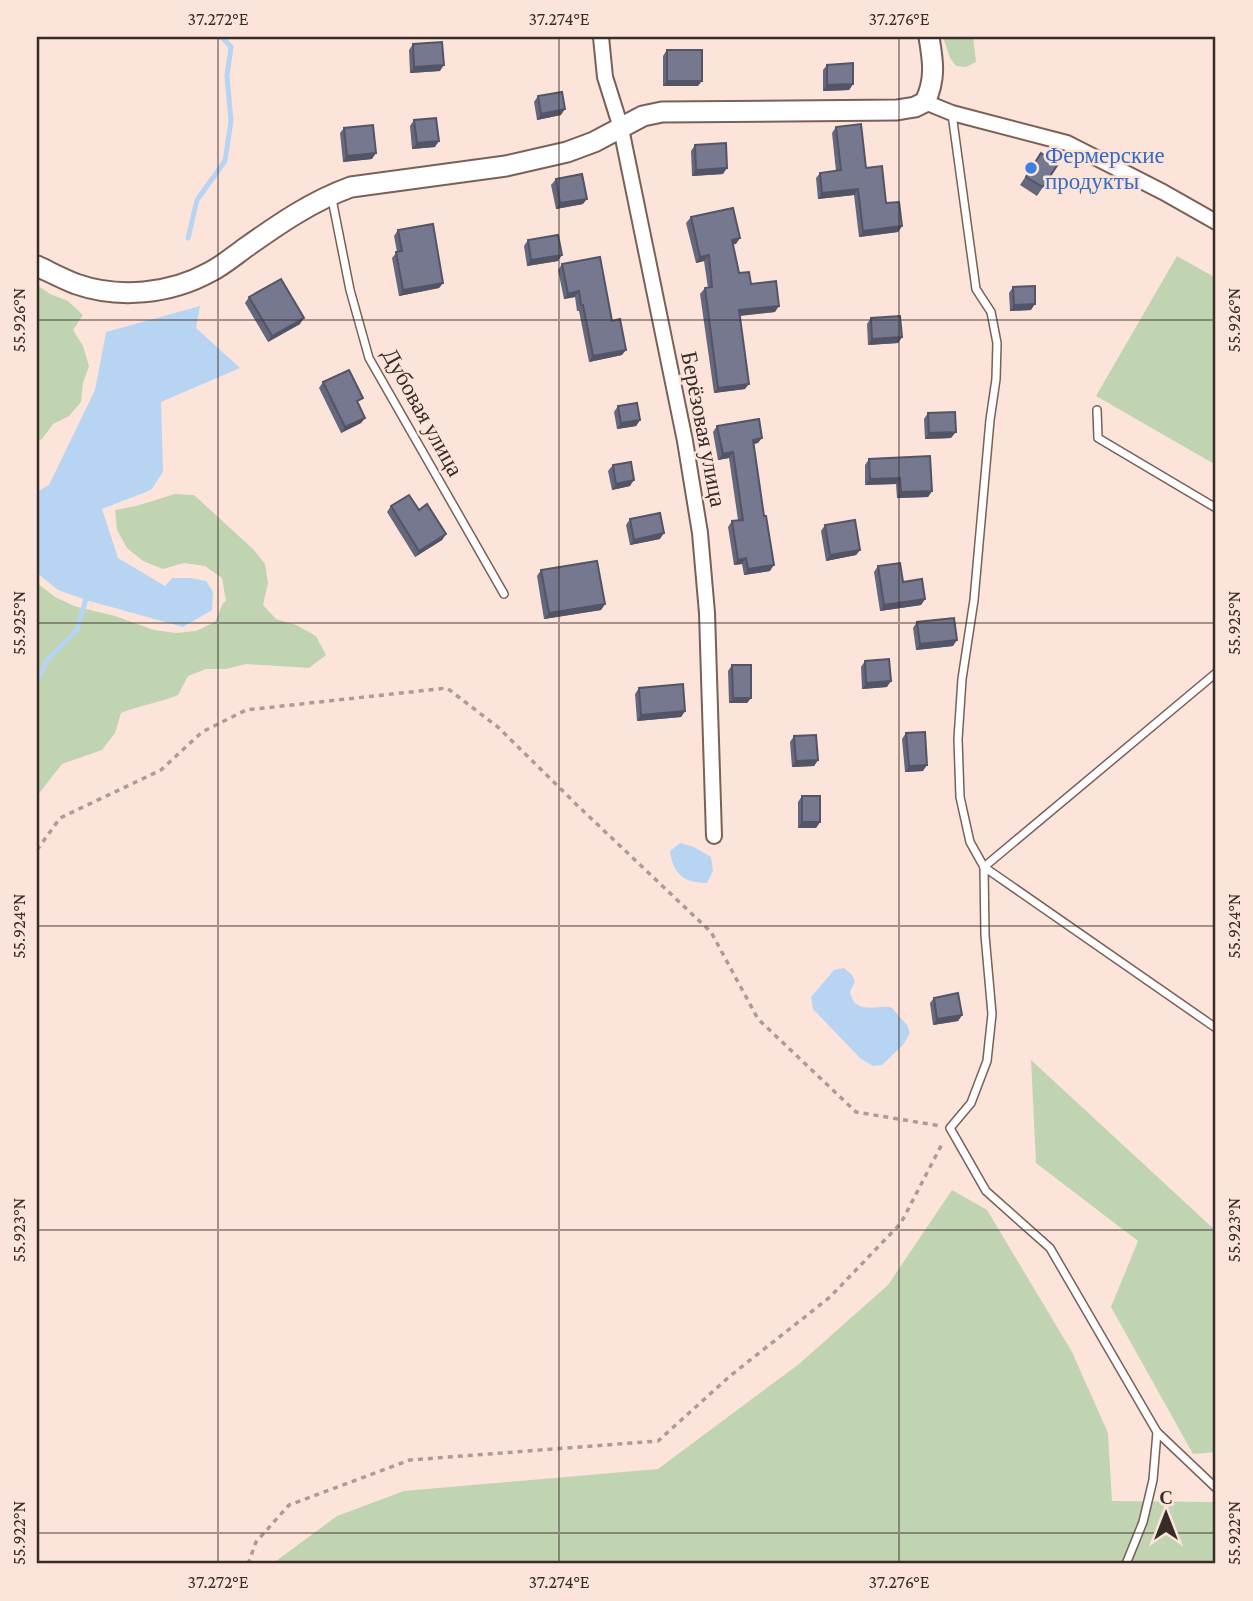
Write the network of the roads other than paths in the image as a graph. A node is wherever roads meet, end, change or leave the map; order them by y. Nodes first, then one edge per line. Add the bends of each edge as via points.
1 (601, 37) edge
2 (929, 37) edge
3 (925, 102) junction
4 (952, 113) junction
5 (621, 128) junction
6 (331, 194) junction
7 (1216, 222) edge
8 (37, 267) edge
9 (1097, 410) dead end
10 (1216, 508) edge
11 (504, 594) dead end
12 (1216, 673) edge
13 (714, 836) dead end
14 (984, 867) junction
15 (1216, 1028) edge
16 (1157, 1432) junction
17 (1216, 1488) edge
18 (1126, 1564) edge

1 - 5 street, Берёзовая улица via 605,77
2 - 3 street via 932,88
3 - 4 street
3 - 5 street via 897,110 662,112
4 - 7 street via 1067,144
4 - 14 lane via 976,289 991,312 997,343 958,739 960,797 970,842
5 - 6 street via 555,155
5 - 13 street, Берёзовая улица via 700,533
6 - 8 street via 293,214 210,273 173,287 111,292
6 - 11 lane, Дубовая улица via 369,358
9 - 10 lane via 1098,438
12 - 14 lane
14 - 15 lane
14 - 16 lane via 992,1014 987,1061 971,1103 950,1128 986,1191 1050,1248
16 - 17 lane
16 - 18 lane via 1153,1480

